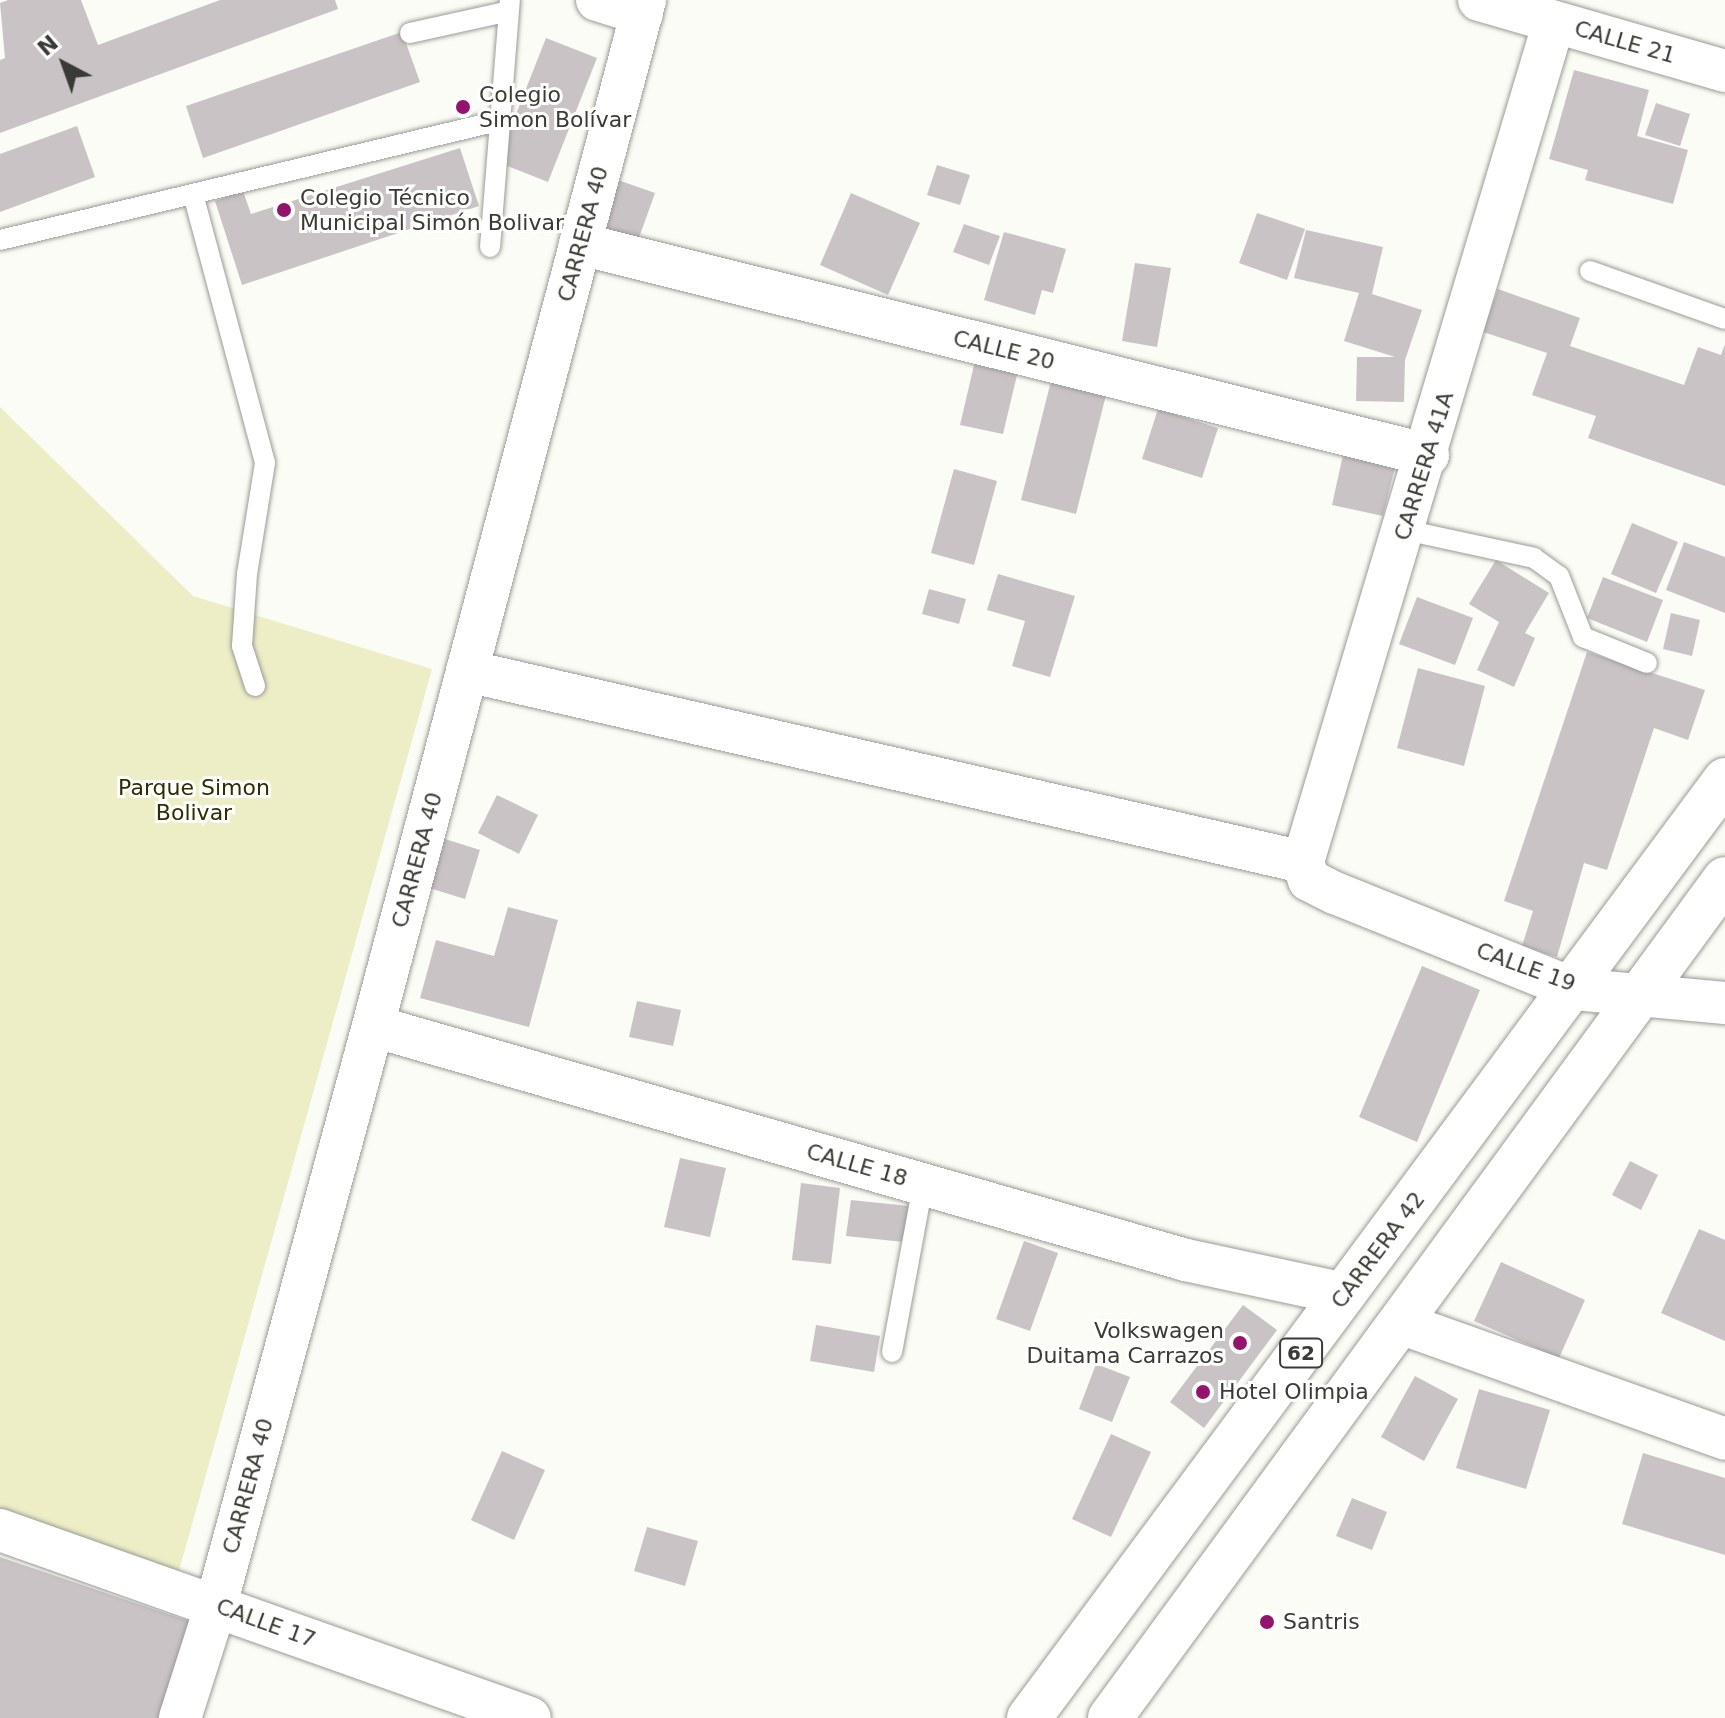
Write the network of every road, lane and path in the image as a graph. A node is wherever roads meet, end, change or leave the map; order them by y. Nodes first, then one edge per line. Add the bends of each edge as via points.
1 (597, 0) edge
2 (1479, 0) edge
3 (510, 6) edge
4 (644, 7) edge
5 (1554, 22) junction
6 (410, 33) dead end
7 (1725, 71) edge
8 (498, 121) junction
9 (193, 194) junction
10 (0, 240) edge
11 (580, 244) junction
12 (490, 247) dead end
13 (1590, 271) dead end
14 (1725, 319) edge
15 (1428, 455) junction
16 (1405, 530) junction
17 (1647, 663) dead end
18 (467, 671) junction
19 (255, 686) dead end
20 (1725, 780) edge
21 (1303, 862) junction
22 (1725, 879) edge
23 (1574, 989) junction
24 (1643, 991) junction
25 (1725, 1003) edge
26 (373, 1026) junction
27 (923, 1184) junction
28 (1344, 1294) junction
29 (1400, 1323) junction
30 (892, 1352) dead end
31 (1725, 1439) edge
32 (0, 1530) edge
33 (216, 1605) junction
34 (180, 1718) edge
35 (530, 1718) edge
36 (1029, 1718) edge
37 (1110, 1718) edge

1 - 4 street
2 - 5 street, CALLE 21
3 - 6 lane
3 - 8 lane
4 - 11 street, CARRERA 40
5 - 7 street, CALLE 21
5 - 15 street, CARRERA 41A
8 - 9 lane
8 - 12 lane
9 - 10 lane
9 - 19 lane via 265,463 247,574 242,646
11 - 15 street, CALLE 20
11 - 18 street, CARRERA 40
13 - 14 lane
15 - 16 street, CARRERA 41A
16 - 17 lane via 1534,558 1559,576 1583,637
16 - 21 street, CARRERA 41A
18 - 21 street
18 - 26 street, CARRERA 40
20 - 23 highway, CARRERA 42 / 62
21 - 23 street, CALLE 19 via 1309,880 1335,893
22 - 24 highway
23 - 24 street, CALLE 19
23 - 28 highway, CARRERA 42 / 62
24 - 25 street, CALLE 19
24 - 29 highway
26 - 27 street, CALLE 18
26 - 33 street, CARRERA 40
27 - 28 street, CALLE 18 via 1186,1260
27 - 30 lane
28 - 36 highway, CARRERA 42 / 62
29 - 31 street
29 - 37 highway
32 - 33 street, CALLE 17
33 - 34 street, CARRERA 40
33 - 35 street, CALLE 17

